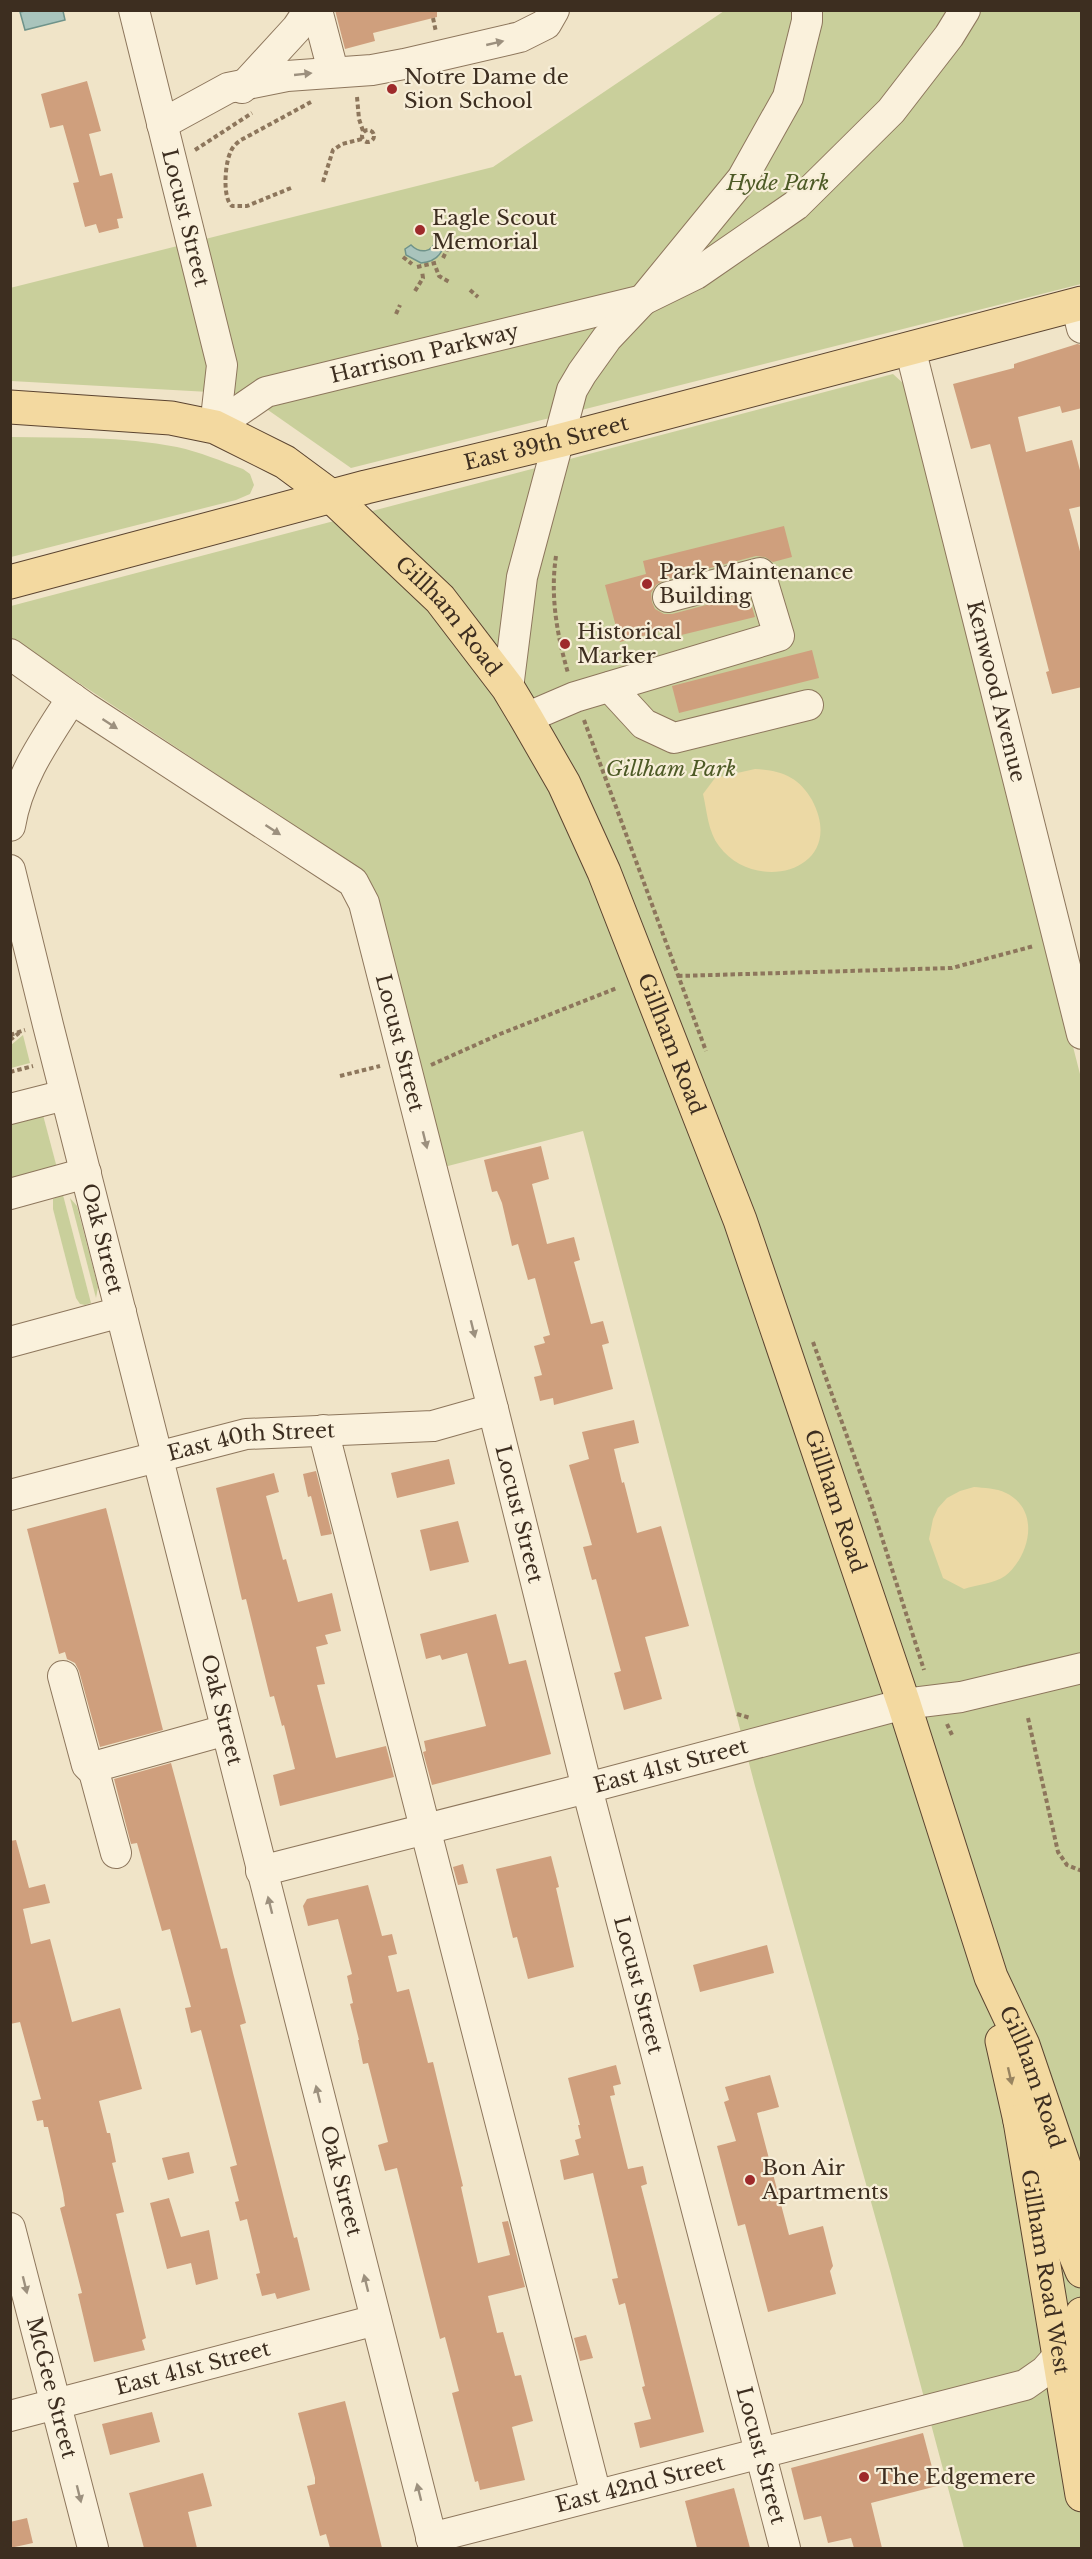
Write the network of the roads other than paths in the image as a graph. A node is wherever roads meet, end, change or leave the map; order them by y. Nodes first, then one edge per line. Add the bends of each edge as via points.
1 (134, 10) edge
2 (309, 10) edge
3 (316, 10) edge
4 (554, 10) edge
5 (807, 10) edge
6 (965, 10) edge
7 (245, 84) junction
8 (327, 84) junction
9 (163, 130) junction
10 (643, 300) junction
11 (1080, 312) edge
12 (910, 348) junction
13 (13, 407) edge
14 (215, 427) junction
15 (558, 441) junction
16 (331, 496) junction
17 (10, 582) edge
18 (668, 597) dead end
19 (10, 654) edge
20 (610, 687) junction
21 (508, 688) junction
22 (72, 698) junction
23 (808, 705) dead end
24 (526, 718) junction
25 (10, 826) edge
26 (10, 870) edge
27 (1075, 984) edge
28 (1082, 1034) edge
29 (66, 1095) junction
30 (10, 1109) edge
31 (86, 1173) junction
32 (10, 1194) edge
33 (121, 1312) junction
34 (10, 1342) edge
35 (494, 1408) junction
36 (323, 1430) junction
37 (158, 1456) junction
38 (10, 1495) edge
39 (1082, 1668) edge
40 (63, 1676) dead end
41 (904, 1704) junction
42 (226, 1730) junction
43 (93, 1768) junction
44 (587, 1788) junction
45 (425, 1829) junction
46 (116, 1853) dead end
47 (261, 1871) junction
48 (991, 1977) junction
49 (1020, 2121) junction
50 (1077, 2202) edge
51 (10, 2228) edge
52 (1082, 2253) edge
53 (1082, 2271) edge
54 (1082, 2314) edge
55 (376, 2320) junction
56 (1060, 2354) junction
57 (1025, 2385) junction
58 (1074, 2392) edge
59 (56, 2404) junction
60 (10, 2416) edge
61 (760, 2453) junction
62 (596, 2495) junction
63 (1082, 2495) edge
64 (433, 2543) edge
65 (93, 2548) edge
66 (784, 2548) edge

1 - 9 street, Locust Street
2 - 7 street
3 - 8 street
8 -> 4 street via 520,37 546,24
5 - 10 street via 788,97 748,169
6 - 10 street, Harrison Parkway via 891,111 796,205 696,274
7 -> 8 street via 287,76
7 - 9 street via 225,108 188,129
9 - 14 street, Locust Street via 222,365
10 - 14 street, Harrison Parkway via 266,392
10 - 15 street, Harrison Parkway via 607,338 582,373 572,390
11 - 12 main road, East 39th Street
12 - 15 main road, East 39th Street
12 - 27 street, Kenwood Avenue
13 - 14 main road, Gillham Road via 171,418
14 - 16 main road, Gillham Road via 285,462
15 - 16 main road, East 39th Street
15 - 21 street, Harrison Parkway via 522,577
16 - 17 main road, East 39th Street
16 - 21 main road, Gillham Road via 440,599
18 - 20 street via 760,573 779,636
19 - 22 street, Locust Street
20 - 23 street via 644,724 674,738
20 - 24 street
21 - 24 main road, Gillham Road
22 - 25 street via 33,758
22 -> 35 street, Locust Street via 353,882 364,903
24 - 41 main road, Gillham Road via 564,784 604,872 736,1209
26 - 29 street, Oak Street
27 - 28 street, Kenwood Avenue
29 - 30 street
29 - 31 street, Oak Street
31 - 32 street
31 - 33 street, Oak Street
33 - 34 street
33 - 37 street, Oak Street
35 - 36 street, East 40th Street via 433,1425
35 - 44 street, Locust Street
36 - 37 street, East 40th Street via 246,1434
36 - 45 street
37 - 38 street, East 40th Street
37 - 42 street, Oak Street
39 - 41 street, East 41st Street via 961,1697
40 - 43 street via 87,1765
41 - 44 street, East 41st Street
41 - 48 main road, Gillham Road
42 - 43 street
42 - 47 street, Oak Street
43 - 46 street
44 - 45 street, East 41st Street
44 - 61 street, Locust Street
45 - 47 street, East 41st Street
45 - 62 street
55 -> 47 street, Oak Street
48 -> 49 main road, Gillham Road
48 - 50 main road, Gillham Road via 1023,2045
49 - 53 main road, Gillham Road
49 - 56 main road, Gillham Road West
50 - 52 main road, Gillham Road West
51 -> 59 street, McGee Street
54 - 58 main road, Gillham Road West
55 - 59 street, East 41st Street
64 -> 55 street, Oak Street
56 - 57 street, East 42nd Street
56 - 58 main road, Gillham Road West
57 - 58 street
57 - 61 street, East 42nd Street
58 - 63 main road, Gillham Road West
59 - 60 street, East 41st Street
59 -> 65 street, McGee Street
61 - 62 street, East 42nd Street
61 - 66 street, Locust Street
62 - 64 street, East 42nd Street

